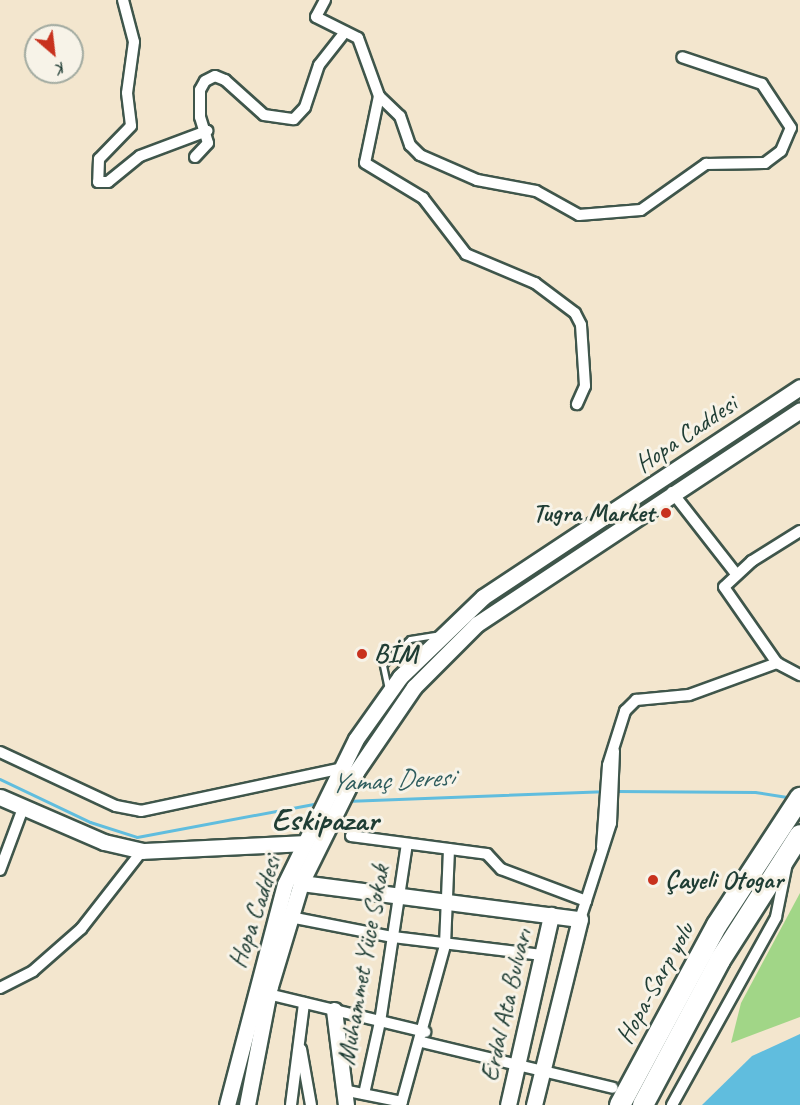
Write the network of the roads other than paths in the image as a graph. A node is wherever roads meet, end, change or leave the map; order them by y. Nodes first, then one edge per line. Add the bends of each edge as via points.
1 (123, 0) edge
2 (325, 0) edge
3 (345, 32) junction
4 (682, 57) dead end
5 (379, 96) junction
6 (207, 131) junction
7 (195, 157) dead end
8 (800, 387) edge
9 (577, 404) dead end
10 (800, 410) edge
11 (672, 492) junction
12 (800, 531) edge
13 (736, 574) junction
14 (441, 633) junction
15 (777, 663) junction
16 (800, 675) edge
17 (389, 693) junction
18 (0, 752) edge
19 (349, 770) junction
20 (0, 797) edge
21 (800, 798) edge
22 (23, 808) junction
23 (800, 835) edge
24 (351, 836) dead end
25 (406, 844) junction
26 (310, 845) junction
27 (449, 849) junction
28 (142, 851) junction
29 (788, 854) junction
30 (0, 870) edge
31 (301, 883) junction
32 (398, 900) junction
33 (586, 901) junction
34 (449, 905) junction
35 (551, 915) junction
36 (290, 917) junction
37 (580, 919) junction
38 (393, 937) junction
39 (445, 945) junction
40 (542, 955) junction
41 (0, 988) edge
42 (262, 993) junction
43 (304, 1003) junction
44 (334, 1010) junction
45 (381, 1022) junction
46 (424, 1037) junction
47 (299, 1039) junction
48 (519, 1065) junction
49 (543, 1071) junction
50 (364, 1094) junction
51 (617, 1096) edge
52 (344, 1098) edge
53 (401, 1103) edge
54 (227, 1105) edge
55 (247, 1105) edge
56 (291, 1105) edge
57 (311, 1105) edge
58 (508, 1105) edge
59 (534, 1105) edge
60 (643, 1105) edge
61 (672, 1105) edge

1 - 6 street via 134,42 127,93 131,126 99,159 98,182 108,182 141,156
2 - 3 street via 316,17
3 - 5 street via 363,45
3 - 6 street via 319,65 304,107 294,119 264,115 225,80 215,76 206,81 200,90 200,117
4 - 5 street via 762,84 791,128 781,150 765,163 706,164 641,210 608,215 564,211 536,191 477,180 420,155 410,145 400,116
5 - 9 street via 364,163 423,198 466,254 535,283 575,313 581,325 585,386
6 - 7 street via 208,143
8 - 14 main road, Hopa Caddesi via 483,597
10 - 11 main road, Hopa Caddesi
11 - 13 street
11 - 19 main road, Hopa Caddesi via 477,624 414,687
12 - 13 street
13 - 15 street via 724,586
14 - 17 main road, Hopa Caddesi
14 - 17 lane via 410,639 383,665
15 - 16 street
15 - 33 street via 689,695 636,700 619,723 602,847
17 - 19 main road, Hopa Caddesi
18 - 19 street via 116,806 141,812
19 - 26 main road, Hopa Caddesi
20 - 22 main road
21 - 51 highway, Hopa-Sarp yolu
22 - 28 main road
22 - 30 street
23 - 29 highway
24 - 25 street
25 - 27 street
25 - 32 street, Muhammet Yüce Sokak
26 - 28 main road
26 - 31 main road, Hopa Caddesi
26 - 42 main road, Hopa Caddesi via 285,884
27 - 33 street via 487,854 501,869
27 - 34 street
28 - 41 street via 81,928 33,971
29 - 60 highway via 720,960
29 - 61 street via 782,900
31 - 32 main road
31 - 36 main road, Hopa Caddesi
32 - 34 main road
32 - 38 street, Muhammet Yüce Sokak
33 - 37 street
34 - 35 main road
34 - 39 street
35 - 37 main road
35 - 40 main road, Erdal Ata Bulvarı
36 - 38 street
36 - 42 main road, Hopa Caddesi
37 - 49 main road, Erdal Ata Bulvarı
38 - 39 street
38 - 45 street, Muhammet Yüce Sokak
39 - 40 street
39 - 46 street
40 - 48 main road, Erdal Ata Bulvarı
42 - 43 street
42 - 54 main road, Hopa Caddesi
42 - 55 main road, Hopa Caddesi
43 - 44 street
43 - 47 street
44 - 45 street
44 - 52 main road
45 - 46 street
45 - 50 street, Muhammet Yüce Sokak
46 - 48 street
46 - 53 street
47 - 56 street
47 - 57 street
48 - 49 street
48 - 58 main road, Erdal Ata Bulvarı
49 - 51 street
49 - 59 main road, Erdal Ata Bulvarı
50 - 52 street
50 - 53 street

